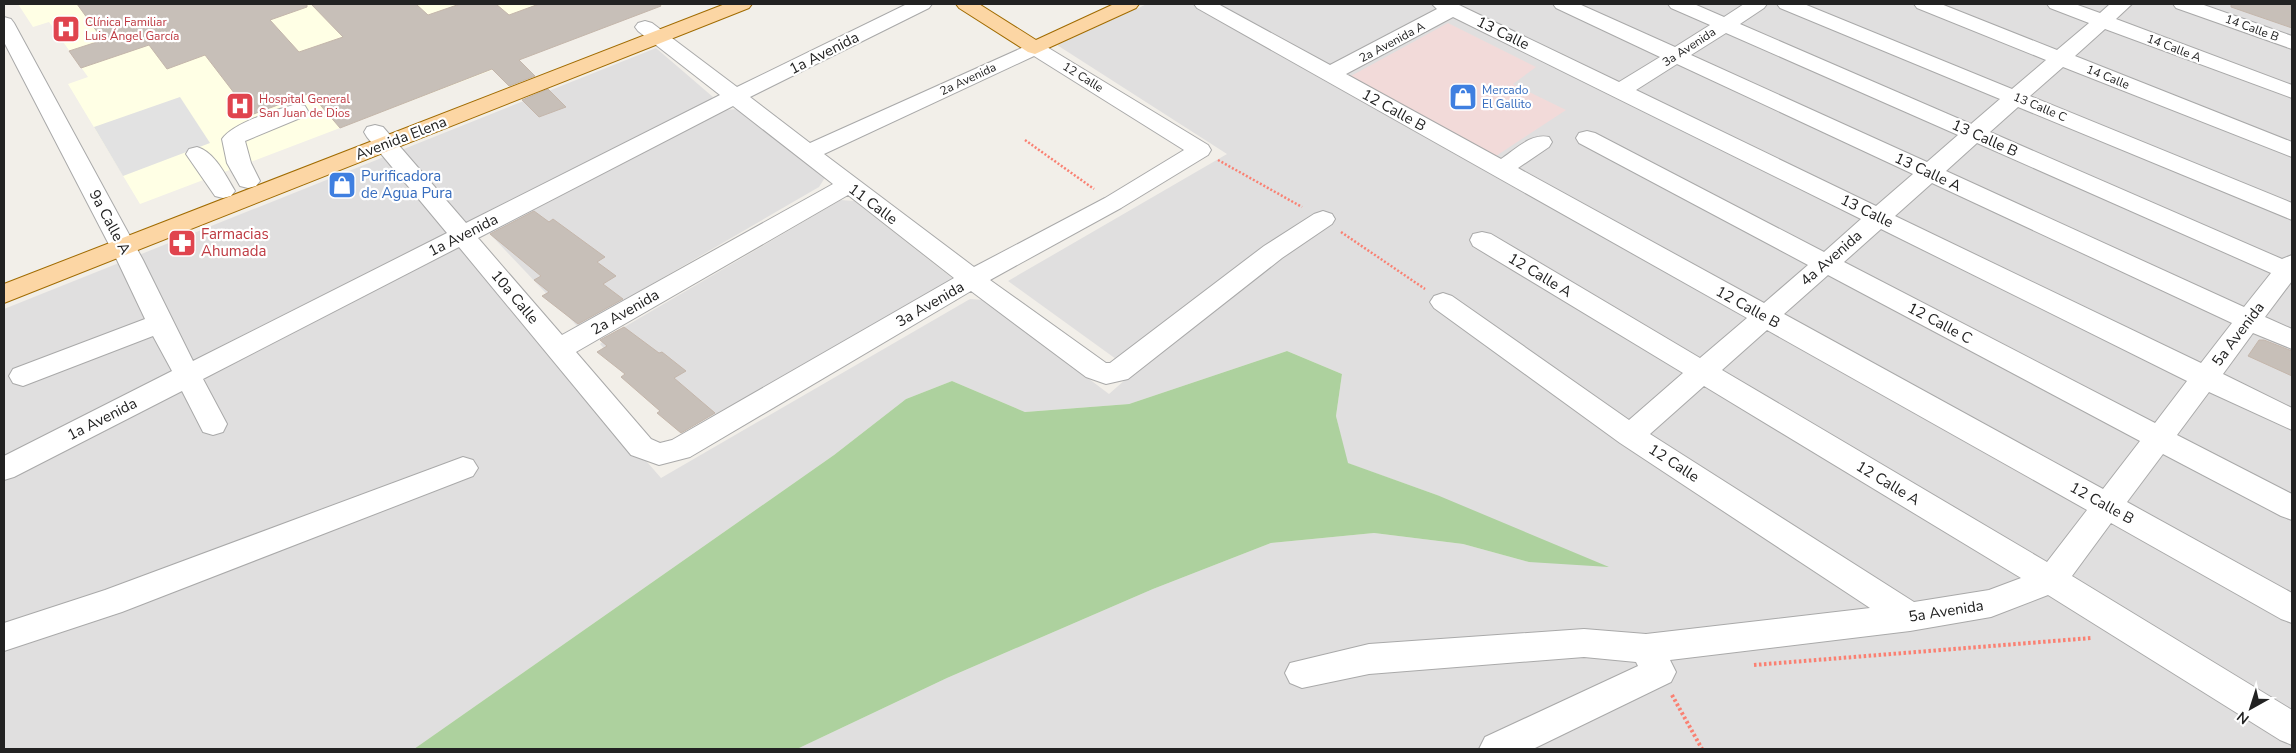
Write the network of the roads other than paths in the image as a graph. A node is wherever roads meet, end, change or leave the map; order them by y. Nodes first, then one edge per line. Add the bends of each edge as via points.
1 (705, 4) edge
2 (742, 4) edge
3 (922, 4) edge
4 (966, 4) edge
5 (1129, 4) edge
6 (1204, 4) edge
7 (1563, 4) edge
8 (1678, 4) edge
9 (1757, 4) edge
10 (1787, 4) edge
11 (1924, 4) edge
12 (2057, 4) edge
13 (2122, 4) edge
14 (2183, 4) edge
15 (1448, 7) edge
16 (2102, 21) junction
17 (4, 22) edge
18 (1724, 24) junction
19 (651, 32) junction
20 (2292, 43) edge
21 (1035, 48) junction
22 (1674, 56) junction
23 (2060, 58) junction
24 (1330, 74) junction
25 (1622, 90) junction
26 (2292, 92) edge
27 (2016, 96) junction
28 (734, 98) junction
29 (297, 111) dead end
30 (1974, 133) junction
31 (380, 138) junction
32 (1587, 138) dead end
33 (1541, 142) dead end
34 (1200, 150) joint
35 (2292, 150) edge
36 (807, 153) junction
37 (197, 154) dead end
38 (1501, 170) junction
39 (1929, 172) junction
40 (248, 181) junction
41 (848, 185) junction
42 (222, 191) junction
43 (2292, 212) edge
44 (1880, 217) junction
45 (1323, 219) dead end
46 (462, 235) junction
47 (120, 240) junction
48 (1482, 240) dead end
49 (1825, 262) junction
50 (2290, 269) edge
51 (4, 276) edge
52 (972, 280) junction
53 (4, 294) edge
54 (1444, 302) dead end
55 (1764, 316) junction
56 (2249, 320) junction
57 (160, 323) junction
58 (2292, 340) edge
59 (559, 349) junction
60 (1701, 372) junction
61 (23, 376) dead end
62 (188, 376) junction
63 (2205, 378) junction
64 (2292, 420) edge
65 (213, 424) dead end
66 (1630, 435) junction
67 (2159, 438) junction
68 (659, 454) joint
69 (463, 468) dead end
70 (4, 469) edge
71 (2107, 506) junction
72 (2292, 508) edge
73 (2051, 580) junction
74 (2292, 609) edge
75 (1910, 617) junction
76 (4, 637) edge
77 (1653, 660) junction
78 (1302, 672) dead end
79 (2292, 729) edge
80 (1497, 749) edge

1 - 19 main road, Avenida Elena
2 - 19 main road, Avenida Elena
3 - 28 street, 1a Avenida
4 - 21 main road, 12 Calle
5 - 21 main road, 2a Avenida
6 - 24 street, 12 Calle B
7 - 22 street, 13 Calle A
8 - 18 street, 13 Calle B
9 - 18 street, 3a Avenida
10 - 27 street, 13 Calle C
11 - 23 street, 14 Calle
12 - 16 street, 14 Calle A
13 - 16 street, 4a Avenida
14 - 20 street, 14 Calle B
15 - 24 street, 2a Avenida A
15 - 25 street, 13 Calle
16 - 23 street, 4a Avenida
16 - 26 street, 14 Calle A
17 - 47 street, 9a Calle A
18 - 22 street, 3a Avenida
18 - 30 street, 13 Calle B
19 - 28 street, 11 Calle
19 - 31 main road, Avenida Elena
21 - 34 street, 12 Calle
21 - 36 street, 2a Avenida
22 - 25 street, 3a Avenida
22 - 39 street, 13 Calle A
23 - 27 street, 4a Avenida
23 - 35 street, 14 Calle
24 - 38 street, 12 Calle B
25 - 44 street, 13 Calle
27 - 30 street, 4a Avenida
27 - 43 street, 13 Calle C
28 - 36 street, 11 Calle
28 - 46 street, 1a Avenida
29 - 40 street via 233,139
30 - 39 street, 4a Avenida
30 - 50 street, 13 Calle B
31 - 40 main road, Avenida Elena
31 - 46 street, 10a Calle
31 - 47 main road, Avenida Elena
32 - 49 street, 12 Calle C
33 - 38 street
34 - 52 street, 3a Avenida
36 - 41 street, 11 Calle
37 - 42 street
38 - 55 street, 12 Calle B
39 - 44 street, 4a Avenida
39 - 56 street, 13 Calle A
40 - 42 main road, Avenida Elena
41 - 52 street, 11 Calle
41 - 59 street, 2a Avenida
42 - 47 main road, Avenida Elena
44 - 49 street, 4a Avenida
44 - 63 street, 13 Calle
45 - 52 street, 11 Calle via 1273,252 1118,372 1106,374 1096,370
46 - 59 street, 10a Calle
46 - 62 street, 1a Avenida
47 - 51 main road, Avenida Elena
47 - 53 main road, Avenida Elena
47 - 57 street, 9a Calle A
48 - 60 street, 12 Calle A
49 - 55 street, 4a Avenida
49 - 67 street, 12 Calle C
50 - 56 street, 5a Avenida
52 - 68 street, 3a Avenida via 680,449
54 - 66 street, 12 Calle
55 - 60 street, 4a Avenida
55 - 71 street, 12 Calle B
56 - 58 street, 13 Calle A
56 - 63 street, 5a Avenida
57 - 61 street
57 - 62 street, 9a Calle A
59 - 68 street, 10a Calle via 641,447
60 - 66 street, 4a Avenida
60 - 73 street, 12 Calle A
62 - 65 street, 9a Calle A
62 - 70 street, 1a Avenida
63 - 64 street, 13 Calle
63 - 67 street, 5a Avenida
66 - 75 street, 12 Calle
67 - 71 street, 5a Avenida
67 - 72 street, 12 Calle C
69 - 76 street via 111,602
71 - 73 street, 5a Avenida
71 - 74 street, 12 Calle B
73 - 75 street, 5a Avenida via 1991,604
73 - 79 street, 12 Calle A
75 - 77 street, 5a Avenida
77 - 78 street via 1584,643 1379,658
77 - 80 street, 5a Avenida

